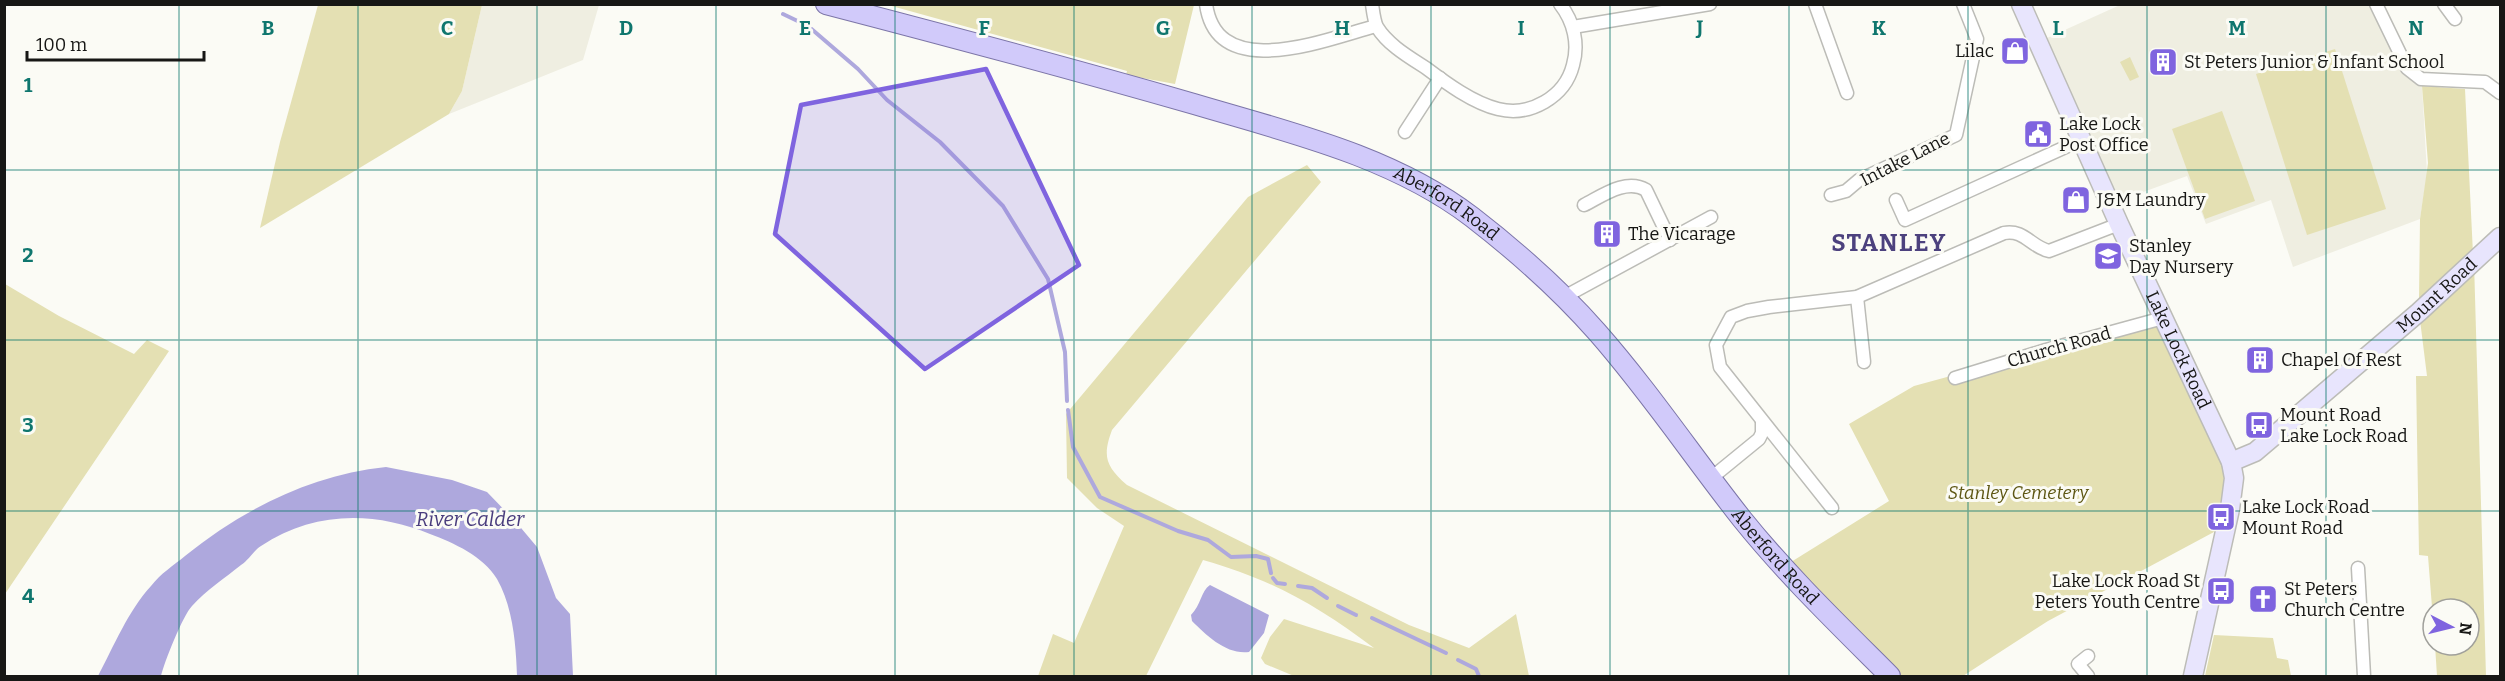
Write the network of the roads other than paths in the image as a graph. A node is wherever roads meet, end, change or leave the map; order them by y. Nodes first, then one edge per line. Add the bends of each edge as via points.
1 (826, 4) edge
2 (1206, 4) edge
3 (1372, 4) edge
4 (1560, 4) edge
5 (1710, 4) edge
6 (1815, 4) edge
7 (1963, 4) edge
8 (2021, 4) edge
9 (2376, 4) edge
10 (2445, 4) edge
11 (1677, 8) edge
12 (2455, 19) dead end
13 (1376, 26) junction
14 (1573, 27) junction
15 (1440, 78) junction
16 (1847, 93) dead end
17 (2500, 93) edge
18 (1405, 132) dead end
19 (2081, 140) junction
20 (1831, 195) dead end
21 (1896, 200) dead end
22 (1584, 205) dead end
23 (1711, 217) dead end
24 (2119, 224) junction
25 (2500, 237) edge
26 (1670, 240) junction
27 (1564, 297) junction
28 (1857, 297) junction
29 (2163, 318) junction
30 (1865, 365) dead end
31 (1955, 378) dead end
32 (1762, 421) junction
33 (2231, 462) junction
34 (1710, 479) junction
35 (1832, 508) dead end
36 (2358, 568) dead end
37 (2088, 656) dead end
38 (1890, 676) edge
39 (2088, 676) edge
40 (2193, 676) edge
41 (2364, 676) edge

1 - 27 main road, Aberford Road via 1080,71 1306,137 1356,156 1432,191 1469,214
2 - 13 street via 1207,14 1218,32 1246,50 1280,51
3 - 13 street
4 - 14 street
5 - 11 street
6 - 16 street
7 - 20 street, Intake Lane via 1977,39 1956,135
8 - 19 street, Lake Lock Road
9 - 17 street via 2407,68 2421,79 2477,81 2491,84
10 - 12 street
11 - 14 street
13 - 15 street via 1399,50
14 - 15 street via 1576,54 1568,78 1558,92 1536,106 1498,109
15 - 18 street
19 - 21 street via 1905,220
19 - 24 street, Lake Lock Road
22 - 26 street via 1626,185 1640,186 1646,190
23 - 26 street
24 - 28 street via 2049,250 2038,248 2019,233 2004,233
24 - 29 street, Lake Lock Road
25 - 33 street, Mount Road via 2255,452
26 - 27 street
27 - 34 main road, Aberford Road via 1598,332
28 - 30 street
28 - 32 street via 1747,311 1731,317 1716,345 1716,359
29 - 31 street, Church Road
29 - 33 street, Lake Lock Road
32 - 34 street via 1759,439
32 - 35 street
33 - 40 street, Lake Lock Road via 2234,478 2230,509
34 - 38 main road, Aberford Road via 1788,573
36 - 41 street
37 - 39 street via 2078,664

